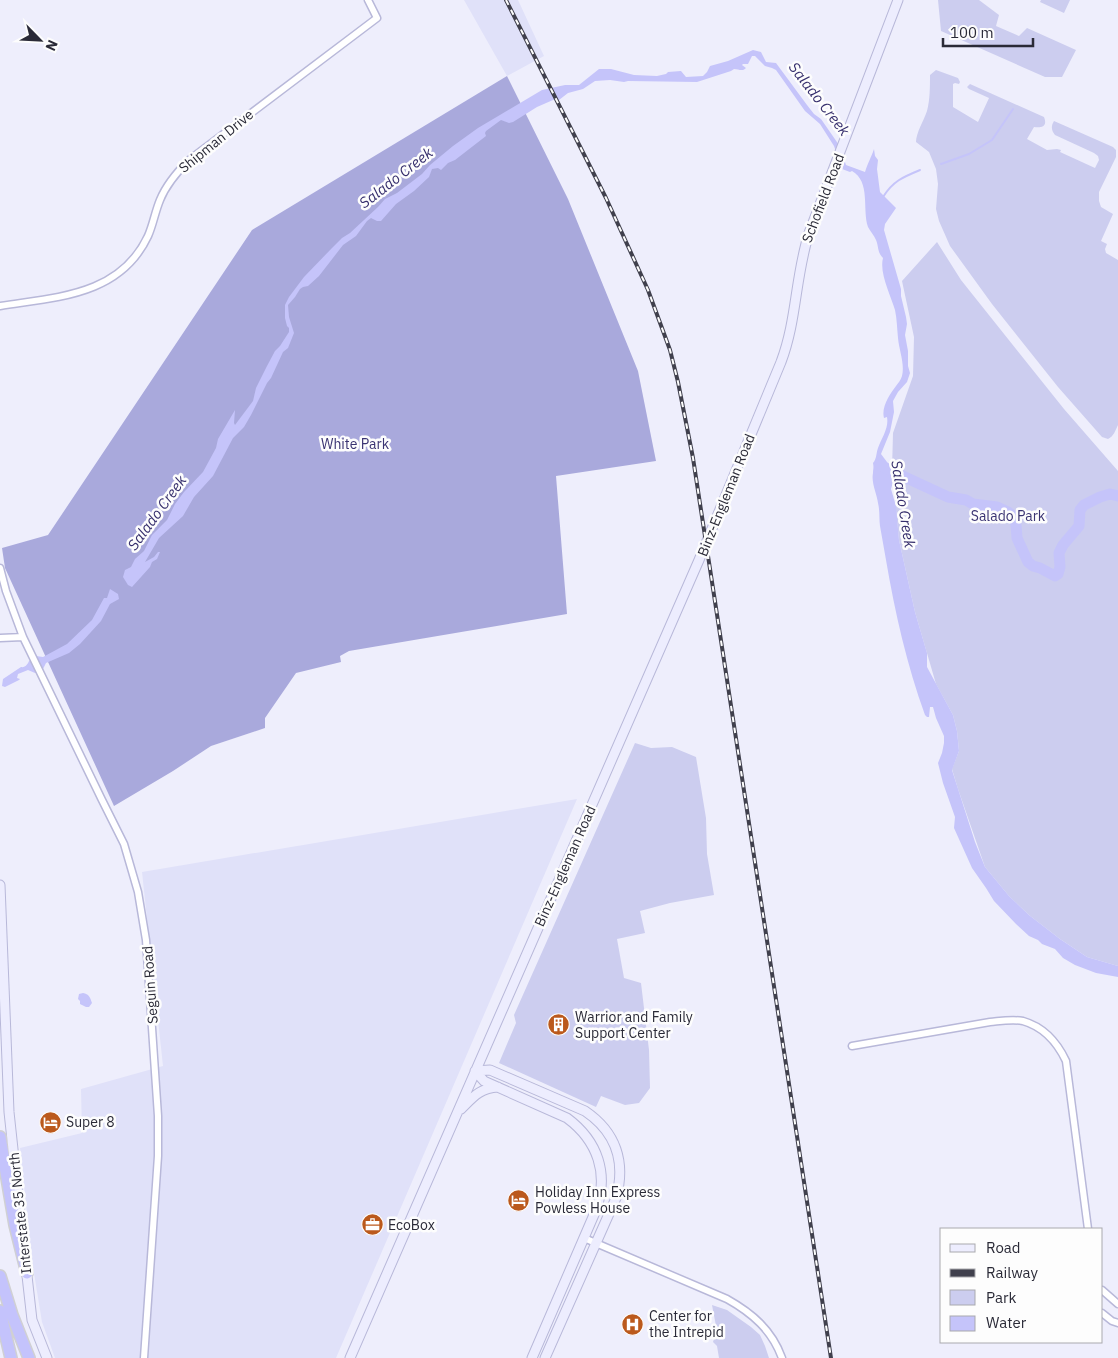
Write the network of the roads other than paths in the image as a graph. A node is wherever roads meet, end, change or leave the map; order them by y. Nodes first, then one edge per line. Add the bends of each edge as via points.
1 (368, 0) edge
2 (898, 0) edge
3 (0, 306) edge
4 (777, 373) joint
5 (0, 568) edge
6 (23, 637) junction
7 (0, 638) edge
8 (0, 885) edge
9 (852, 1046) dead end
10 (475, 1071) junction
11 (499, 1088) junction
12 (457, 1112) junction
13 (0, 1137) edge
14 (1088, 1228) edge
15 (584, 1238) junction
16 (597, 1243) junction
17 (27, 1273) junction
18 (0, 1276) edge
19 (1103, 1291) edge
20 (1118, 1304) edge
21 (0, 1311) edge
22 (1103, 1313) edge
23 (1118, 1323) edge
24 (11, 1358) edge
25 (29, 1358) edge
26 (47, 1358) edge
27 (144, 1358) edge
28 (350, 1358) edge
29 (532, 1358) edge
30 (545, 1358) edge
31 (782, 1358) edge

1 - 3 street, Shipman Drive via 377,18 181,167 160,199 144,244 124,269 96,287 72,295
2 - 4 street, Schofield Road via 809,233 800,267 791,331
4 - 10 street, Binz-Engleman Road
5 - 6 street, Seguin Road
6 - 7 street
6 - 27 street, Seguin Road via 124,844 144,921 158,1116
8 - 17 street, Interstate 35 North via 9,1112
9 - 14 street via 1008,1021 1023,1021 1052,1037 1066,1061
10 - 11 street via 484,1081
10 - 12 street, Binz-Engleman Road
10 - 16 street via 490,1070 578,1108 597,1120 611,1137 619,1160 620,1183
11 - 12 street via 488,1088 476,1094
11 - 15 street via 567,1118 590,1140 599,1163 602,1187
12 - 28 street, Binz-Engleman Road
13 - 17 highway
15 - 16 street
15 - 29 street
16 - 30 street
16 - 31 street via 742,1308 768,1332
17 - 26 street, Interstate 35 North via 32,1320
18 - 25 highway
19 - 20 street
21 - 24 highway
22 - 23 street

